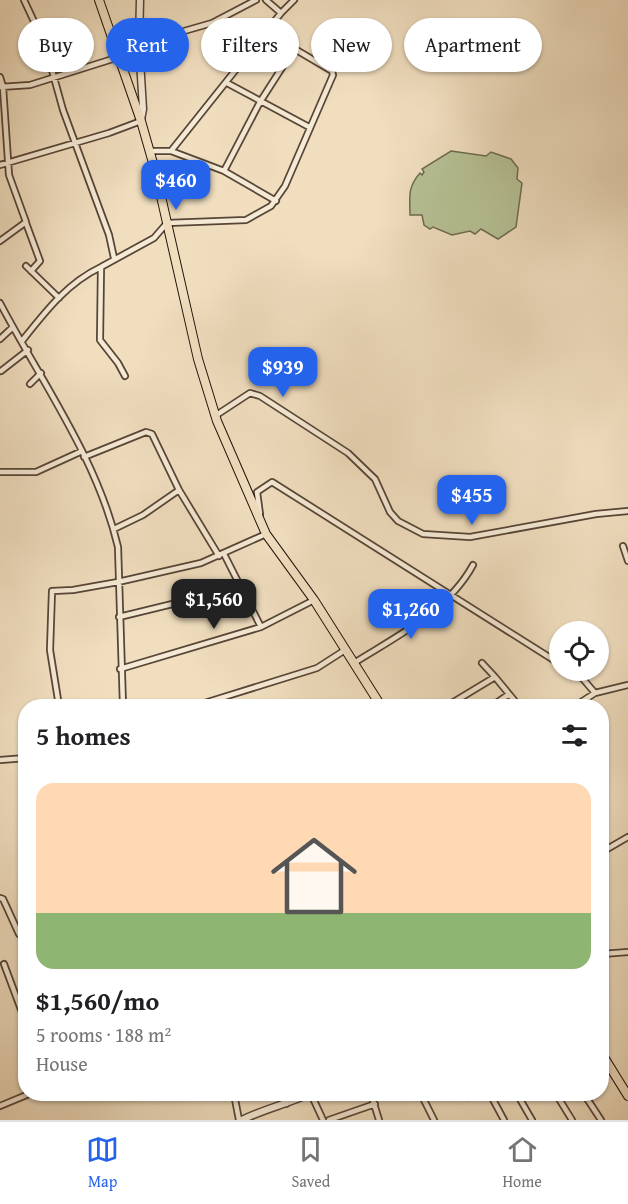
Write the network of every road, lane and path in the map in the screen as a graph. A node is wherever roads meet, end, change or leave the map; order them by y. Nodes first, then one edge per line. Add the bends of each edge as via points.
1 (24, 0) edge
2 (99, 0) edge
3 (140, 0) edge
4 (256, 0) edge
5 (266, 0) edge
6 (294, 0) edge
7 (281, 13) junction
8 (140, 18) edge
9 (277, 18) edge
10 (106, 20) edge
11 (189, 30) edge
12 (299, 52) edge
13 (106, 58) edge
14 (124, 72) edge
15 (141, 72) edge
16 (235, 72) edge
17 (279, 72) edge
18 (0, 77) edge
19 (54, 78) junction
20 (227, 82) junction
21 (2, 87) edge
22 (260, 102) junction
23 (141, 121) junction
24 (309, 127) junction
25 (75, 144) junction
26 (171, 150) junction
27 (149, 151) junction
28 (7, 162) junction
29 (0, 165) edge
30 (224, 171) junction
31 (276, 201) junction
32 (26, 223) junction
33 (167, 223) junction
34 (0, 241) edge
35 (114, 258) junction
36 (26, 266) dead end
37 (101, 267) junction
38 (31, 270) junction
39 (59, 298) junction
40 (0, 303) edge
41 (13, 327) junction
42 (0, 339) edge
43 (22, 341) junction
44 (28, 350) junction
45 (1, 371) edge
46 (41, 373) junction
47 (125, 376) dead end
48 (30, 384) dead end
49 (215, 416) junction
50 (80, 452) junction
51 (84, 457) junction
52 (0, 472) edge
53 (179, 490) junction
54 (628, 512) edge
55 (260, 515) junction
56 (114, 529) junction
57 (266, 534) junction
58 (623, 546) dead end
59 (221, 555) junction
60 (628, 561) edge
61 (473, 566) dead end
62 (118, 582) junction
63 (453, 595) junction
64 (197, 598) dead end
65 (314, 600) junction
66 (119, 617) junction
67 (261, 627) junction
68 (345, 650) junction
69 (549, 657) edge
70 (353, 663) junction
71 (482, 663) dead end
72 (120, 669) junction
73 (495, 677) junction
74 (585, 681) edge
75 (628, 685) edge
76 (595, 693) junction
77 (509, 694) junction
78 (58, 699) edge
79 (122, 699) edge
80 (217, 699) edge
81 (376, 699) edge
82 (459, 699) edge
83 (502, 699) edge
84 (513, 699) edge
85 (586, 699) edge
86 (18, 759) edge
87 (0, 760) edge
88 (628, 837) edge
89 (609, 848) edge
90 (0, 898) edge
91 (18, 932) edge
92 (628, 953) edge
93 (609, 954) edge
94 (4, 964) dead end
95 (18, 1002) edge
96 (609, 1065) edge
97 (628, 1096) edge
98 (18, 1099) edge
99 (236, 1101) edge
100 (285, 1101) edge
101 (293, 1101) edge
102 (314, 1101) edge
103 (374, 1101) edge
104 (425, 1101) edge
105 (494, 1101) edge
106 (521, 1101) edge
107 (560, 1101) edge
108 (589, 1101) edge
109 (286, 1104) junction
110 (375, 1104) junction
111 (0, 1106) edge
112 (344, 1118) edge
113 (241, 1120) edge
114 (323, 1120) edge
115 (329, 1120) edge
116 (379, 1120) edge
117 (434, 1120) edge
118 (504, 1120) edge
119 (532, 1120) edge
120 (572, 1120) edge
121 (602, 1120) edge

1 - 19 street via 45,45
2 - 10 highway
3 - 8 street
4 - 11 street via 212,23
5 - 7 street
6 - 7 street
7 - 9 street
12 - 24 street via 334,73
13 - 19 street
14 - 23 highway
15 - 23 street
16 - 20 street
17 - 22 street
18 - 21 street
19 - 21 street
19 - 25 street
20 - 22 street
20 - 26 street
21 - 28 street
22 - 24 street
22 - 30 street
23 - 25 street
23 - 27 highway
24 - 31 street
25 - 28 street
25 - 35 street
26 - 27 street
26 - 30 street
27 - 33 highway
28 - 29 street
28 - 32 street
30 - 31 street
31 - 33 street via 246,220
32 - 34 street
32 - 38 street via 40,261
33 - 35 street via 154,238
33 - 49 highway
35 - 37 street
36 - 38 street
37 - 39 street via 76,281
37 - 47 street via 100,340
38 - 39 street
39 - 43 street
40 - 41 street
41 - 42 street
41 - 43 street
43 - 44 street
44 - 45 street
44 - 46 street
46 - 48 street
46 - 50 street
49 - 54 street via 250,393 260,396 348,453 375,479 398,521 423,534 470,537 586,515
49 - 55 highway
50 - 51 street
50 - 52 street via 36,472
51 - 53 street via 149,432
51 - 56 street
53 - 56 street
53 - 59 street
55 - 57 highway
55 - 63 street via 257,492 272,482
56 - 62 street
57 - 59 street
57 - 65 highway
58 - 60 street
59 - 62 street
59 - 67 street
61 - 63 street
62 - 66 street
62 - 78 street via 74,591 55,590 50,595 50,650
63 - 69 street
63 - 70 street
64 - 66 street
65 - 67 street
65 - 68 highway
66 - 72 street
67 - 72 street
68 - 70 highway
68 - 80 street via 317,668
70 - 81 highway
71 - 73 street
72 - 79 street
73 - 77 street
73 - 82 street
74 - 76 street
75 - 76 street
76 - 85 street
77 - 83 street
77 - 84 street
86 - 87 street
88 - 89 street
90 - 91 street
92 - 93 street
94 - 95 street
96 - 97 highway
98 - 111 street
99 - 113 street
100 - 109 street
101 - 109 street
102 - 114 street
103 - 110 street
104 - 117 street
105 - 118 street
106 - 119 street
107 - 120 street
108 - 121 street
109 - 113 street
110 - 112 street
110 - 116 street
112 - 115 street

